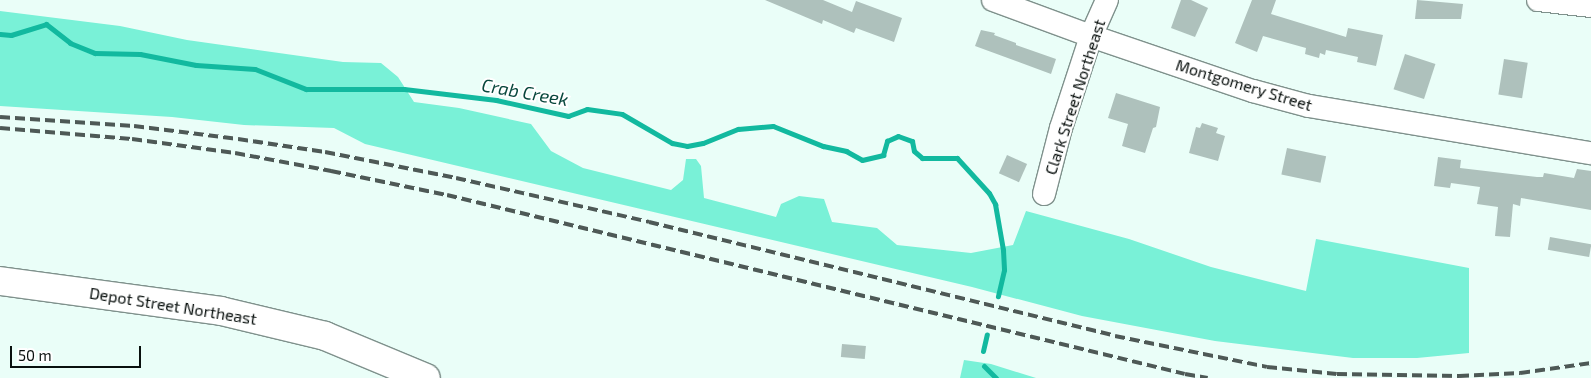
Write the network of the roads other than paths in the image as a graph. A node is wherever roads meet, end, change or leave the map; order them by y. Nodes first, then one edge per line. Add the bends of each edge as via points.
1 (993, 0) edge
2 (1107, 0) edge
3 (1538, 0) edge
4 (1591, 6) edge
5 (1090, 36) junction
6 (1591, 153) edge
7 (1044, 194) dead end
8 (0, 281) edge
9 (413, 375) edge

1 - 5 street, Montgomery Street
2 - 5 street, Clark Street Northeast
3 - 4 street
5 - 6 street, Montgomery Street via 1253,91 1309,106
5 - 7 street, Clark Street Northeast
8 - 9 main road, Depot Street Northeast via 222,311 325,336

